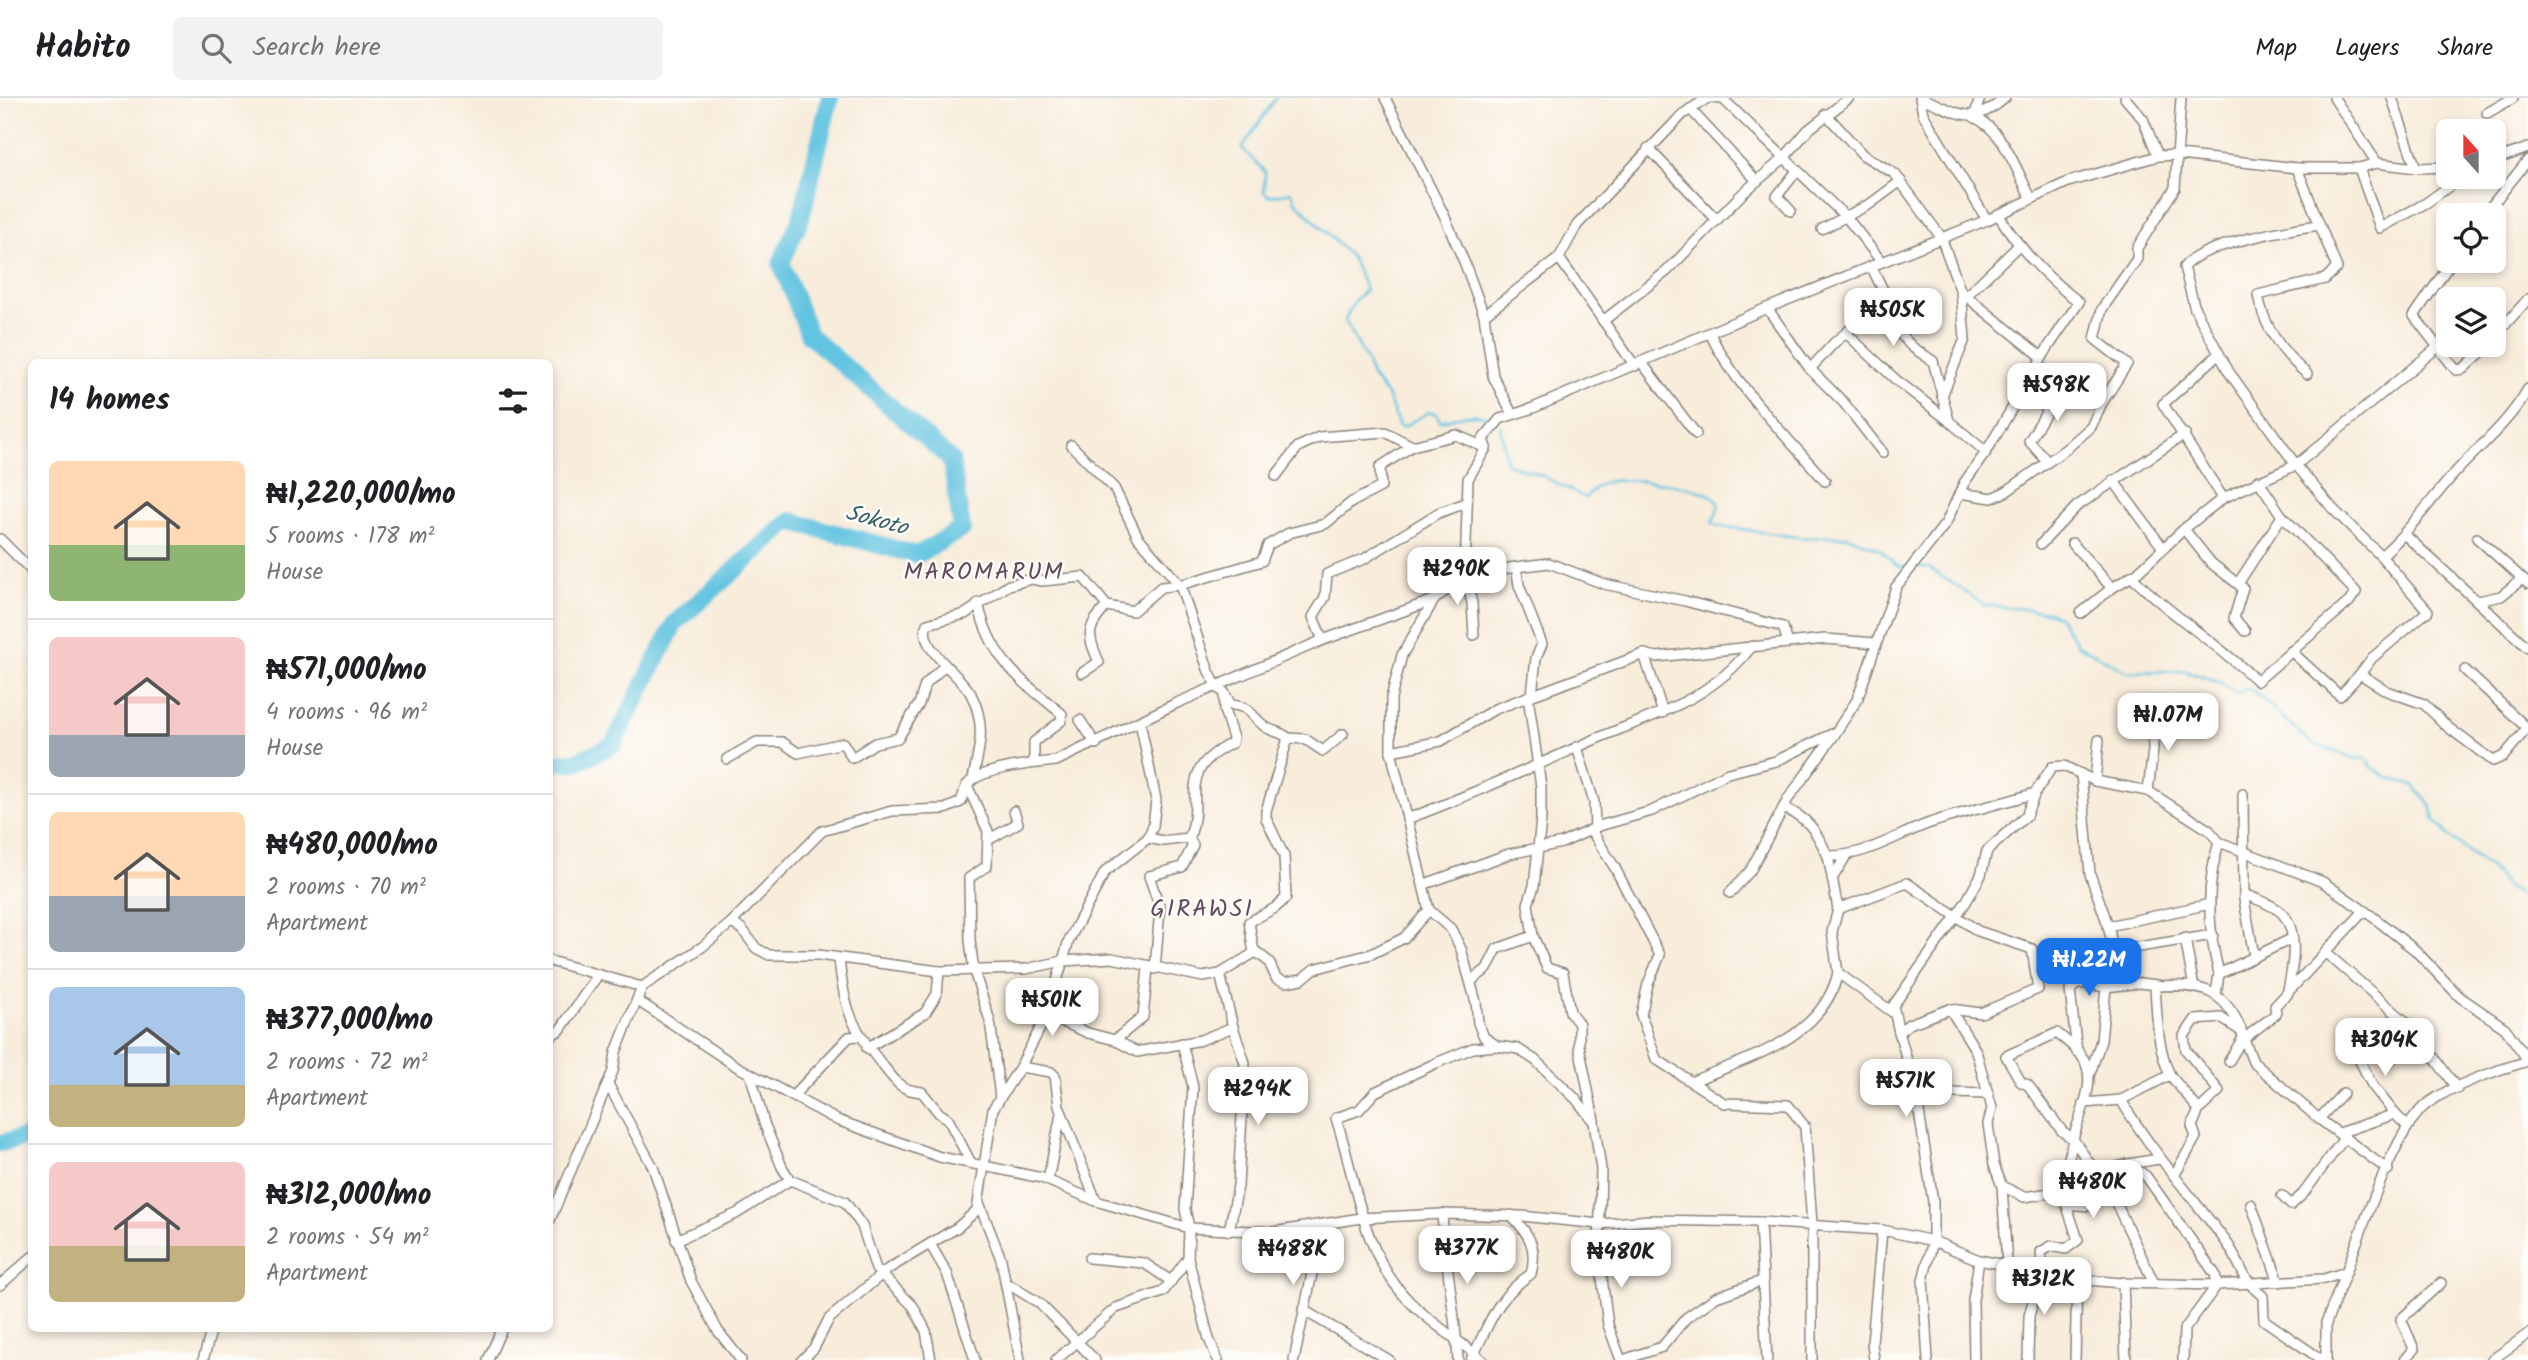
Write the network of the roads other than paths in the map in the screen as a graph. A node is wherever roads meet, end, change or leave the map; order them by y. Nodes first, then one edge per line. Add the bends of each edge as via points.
1 (1385, 98) edge
2 (1849, 98) edge
3 (1920, 98) edge
4 (1980, 98) edge
5 (2005, 98) edge
6 (2125, 98) edge
7 (2181, 98) edge
8 (2334, 98) edge
9 (2392, 98) edge
10 (2513, 98) edge
11 (1690, 109) junction
12 (2487, 113) dead end
13 (1826, 114) junction
14 (1974, 117) junction
15 (1648, 148) junction
16 (2528, 148) edge
17 (2179, 155) junction
18 (2158, 156) junction
19 (2506, 156) edge
20 (1784, 158) junction
21 (2528, 160) edge
22 (2377, 163) junction
23 (2436, 167) edge
24 (2297, 168) junction
25 (2359, 168) junction
26 (2416, 168) junction
27 (1797, 171) junction
28 (1757, 181) junction
29 (1901, 181) junction
30 (2445, 189) edge
31 (2031, 198) junction
32 (2494, 203) edge
33 (1791, 211) dead end
34 (1997, 214) junction
35 (1847, 218) junction
36 (1717, 220) junction
37 (1987, 220) junction
38 (2319, 225) junction
39 (1822, 229) dead end
40 (1941, 237) junction
41 (2018, 246) junction
42 (1559, 258) junction
43 (1881, 261) junction
44 (1871, 266) junction
45 (2444, 273) edge
46 (1963, 294) junction
47 (2528, 299) edge
48 (1875, 307) junction
49 (1767, 308) junction
50 (1484, 316) junction
51 (1603, 321) junction
52 (2506, 324) edge
53 (1846, 333) junction
54 (1710, 334) junction
55 (2436, 344) edge
56 (2436, 348) edge
57 (2218, 355) junction
58 (2042, 357) junction
59 (2446, 357) edge
60 (2476, 357) edge
61 (1639, 365) junction
62 (1810, 369) junction
63 (2307, 373) dead end
64 (2062, 386) dead end
65 (2528, 390) edge
66 (1942, 396) junction
67 (1512, 414) junction
68 (1949, 421) junction
69 (1696, 434) dead end
70 (2185, 434) junction
71 (1071, 445) dead end
72 (1412, 446) junction
73 (1486, 448) junction
74 (1986, 452) junction
75 (1883, 453) dead end
76 (2046, 460) junction
77 (2296, 465) junction
78 (1276, 476) dead end
79 (2113, 480) junction
80 (1825, 481) dead end
81 (2258, 481) junction
82 (1960, 493) junction
83 (2224, 498) junction
84 (1466, 503) junction
85 (2282, 516) junction
86 (2184, 528) junction
87 (2404, 534) junction
88 (2477, 538) dead end
89 (0, 539) edge
90 (2071, 543) dead end
91 (2041, 544) dead end
92 (2163, 548) junction
93 (2381, 556) junction
94 (1516, 567) junction
95 (28, 568) edge
96 (1465, 575) junction
97 (2131, 576) junction
98 (2239, 582) junction
99 (2525, 582) edge
100 (1180, 586) junction
101 (2112, 588) junction
102 (1434, 600) junction
103 (2478, 601) junction
104 (978, 603) junction
105 (1107, 606) junction
106 (2081, 613) dead end
107 (2245, 631) dead end
108 (1474, 635) dead end
109 (1323, 640) junction
110 (1788, 643) junction
111 (1875, 643) junction
112 (1752, 646) junction
113 (2528, 648) edge
114 (2291, 651) junction
115 (1644, 654) junction
116 (944, 666) junction
117 (2465, 670) dead end
118 (1082, 673) dead end
119 (2360, 674) junction
120 (1221, 690) junction
121 (1530, 696) junction
122 (1663, 712) junction
123 (2152, 714) dead end
124 (1080, 720) dead end
125 (1140, 722) junction
126 (2528, 728) edge
127 (1836, 732) junction
128 (1343, 734) dead end
129 (1288, 738) junction
130 (2099, 740) dead end
131 (1097, 744) junction
132 (1577, 747) junction
133 (1391, 751) junction
134 (727, 759) dead end
135 (1034, 763) junction
136 (1536, 766) junction
137 (2081, 774) junction
138 (2095, 781) junction
139 (970, 782) junction
140 (2148, 791) junction
141 (2035, 793) junction
142 (2243, 794) dead end
143 (1783, 808) junction
144 (1014, 811) dead end
145 (1407, 819) junction
146 (1593, 829) junction
147 (1148, 838) junction
148 (1189, 838) junction
149 (988, 840) junction
150 (2219, 842) junction
151 (1537, 849) junction
152 (2242, 851) junction
153 (1828, 856) junction
154 (1846, 856) junction
155 (1832, 879) junction
156 (1425, 884) junction
157 (1730, 894) dead end
158 (2244, 894) junction
159 (2210, 904) junction
160 (1839, 909) junction
161 (1429, 910) junction
162 (2364, 911) junction
163 (1955, 918) junction
164 (731, 923) junction
165 (2109, 928) junction
166 (2213, 935) junction
167 (1533, 936) junction
168 (2185, 938) junction
169 (2291, 939) junction
170 (1254, 950) junction
171 (2113, 951) junction
172 (2326, 953) junction
173 (2253, 956) junction
174 (839, 960) junction
175 (1063, 961) junction
176 (553, 962) edge
177 (1152, 968) junction
178 (939, 971) junction
179 (974, 971) junction
180 (1838, 973) junction
181 (1220, 974) junction
182 (2219, 974) junction
183 (598, 975) junction
184 (1471, 981) junction
185 (2083, 983) junction
186 (2158, 985) junction
187 (642, 987) junction
188 (2106, 987) junction
189 (2194, 988) junction
190 (2216, 994) junction
191 (2286, 997) junction
192 (638, 1001) junction
193 (1950, 1009) junction
194 (1895, 1014) junction
195 (1047, 1015) junction
196 (1233, 1027) junction
197 (1899, 1032) junction
198 (553, 1034) edge
199 (2242, 1035) junction
200 (858, 1036) junction
201 (1115, 1040) junction
202 (1182, 1043) junction
203 (1497, 1046) junction
204 (867, 1048) junction
205 (2077, 1052) junction
206 (2357, 1055) dead end
207 (2528, 1060) edge
208 (2229, 1061) dead end
209 (1020, 1067) junction
210 (750, 1073) junction
211 (2170, 1075) junction
212 (2089, 1076) junction
213 (1691, 1082) junction
214 (608, 1084) junction
215 (2457, 1089) junction
216 (1916, 1092) junction
217 (2343, 1093) dead end
218 (1989, 1094) junction
219 (794, 1095) junction
220 (1000, 1097) junction
221 (2121, 1100) junction
222 (2084, 1102) junction
223 (2199, 1110) junction
224 (1061, 1112) junction
225 (2395, 1114) junction
226 (2319, 1119) junction
227 (1594, 1122) junction
228 (2407, 1126) junction
229 (2342, 1135) junction
230 (2073, 1139) junction
231 (2159, 1159) junction
232 (971, 1161) junction
233 (2127, 1164) junction
234 (982, 1166) junction
235 (2388, 1170) junction
236 (2098, 1172) junction
237 (2174, 1175) junction
238 (790, 1180) junction
239 (1048, 1180) junction
240 (2003, 1186) junction
241 (2062, 1191) junction
242 (2111, 1194) junction
243 (2282, 1196) dead end
244 (1096, 1201) junction
245 (978, 1202) junction
246 (2067, 1204) junction
247 (2250, 1204) dead end
248 (553, 1213) edge
249 (1442, 1214) junction
250 (1511, 1215) junction
251 (1361, 1219) junction
252 (1760, 1222) junction
253 (1600, 1224) junction
254 (1812, 1224) junction
255 (1189, 1228) junction
256 (1882, 1230) junction
257 (1229, 1231) junction
258 (1255, 1231) junction
259 (676, 1240) junction
260 (1933, 1241) junction
261 (930, 1244) junction
262 (1089, 1258) dead end
263 (1188, 1258) junction
264 (28, 1260) edge
265 (1979, 1260) junction
266 (2007, 1265) junction
267 (2042, 1272) junction
268 (2346, 1272) junction
269 (881, 1275) junction
270 (2077, 1279) junction
271 (1171, 1281) junction
272 (1762, 1281) junction
273 (1005, 1282) junction
274 (2123, 1282) junction
275 (2279, 1282) junction
276 (2154, 1283) junction
277 (2441, 1283) dead end
278 (2247, 1284) junction
279 (0, 1285) edge
280 (2217, 1285) junction
281 (1303, 1310) junction
282 (211, 1332) edge
283 (500, 1332) edge
284 (2528, 1334) edge
285 (1457, 1339) junction
286 (1077, 1341) junction
287 (1476, 1358) edge
288 (203, 1360) edge
289 (488, 1360) edge
290 (741, 1360) edge
291 (802, 1360) edge
292 (931, 1360) edge
293 (975, 1360) edge
294 (1020, 1360) edge
295 (1056, 1360) edge
296 (1095, 1360) edge
297 (1218, 1360) edge
298 (1294, 1360) edge
299 (1389, 1360) edge
300 (1458, 1360) edge
301 (1622, 1360) edge
302 (1767, 1360) edge
303 (1812, 1360) edge
304 (1874, 1360) edge
305 (1928, 1360) edge
306 (1974, 1360) edge
307 (2028, 1360) edge
308 (2075, 1360) edge
309 (2126, 1360) edge
310 (2183, 1360) edge
311 (2324, 1360) edge
312 (2405, 1360) edge
313 (2492, 1360) edge

1 - 50 street via 1444,215
2 - 13 street
3 - 14 street
3 - 37 street via 1923,114
4 - 14 street
5 - 14 street via 1984,115
6 - 18 street via 2143,119
7 - 17 street
8 - 22 street
9 - 26 street
10 - 12 street
11 - 15 street
11 - 20 street via 1708,98 1723,99
11 - 28 street
13 - 20 street
13 - 29 street via 1863,155
14 - 31 street via 1987,123 2005,147
15 - 36 street
15 - 42 street via 1577,225
16 - 19 street
17 - 18 street
17 - 24 street
17 - 76 street via 2172,195 2099,319 2095,338 2127,364 2091,427
18 - 31 street via 2068,182
20 - 27 street
20 - 28 street
21 - 32 street
22 - 25 street
22 - 26 street
23 - 26 street
24 - 25 street
24 - 38 street
25 - 30 street via 2380,228
27 - 33 street via 1777,197
27 - 35 street
28 - 36 street
29 - 35 street
29 - 40 street
31 - 34 street
34 - 37 street
34 - 41 street
35 - 39 street
35 - 43 street
36 - 51 street via 1667,271
37 - 40 street
38 - 57 street via 2286,229 2189,260 2184,267 2195,309
38 - 63 street via 2337,268 2334,274 2258,295 2285,355
40 - 43 street
40 - 46 street
41 - 46 street
41 - 58 street via 2049,280 2079,302
42 - 50 street
42 - 51 street
43 - 44 street
44 - 48 street via 1887,298
44 - 49 street
45 - 55 street via 2414,316
46 - 58 street
46 - 66 street via 1965,339
47 - 52 street
48 - 53 street
48 - 66 street via 1912,347 1933,361
49 - 54 street
49 - 62 street
50 - 67 street via 1493,376
51 - 61 street
53 - 62 street
53 - 68 street
54 - 61 street
54 - 80 street via 1754,404
56 - 77 street
57 - 70 street via 2163,404
57 - 77 street
58 - 74 street
59 - 60 street via 2456,370
61 - 67 street
61 - 69 street
62 - 75 street
64 - 76 street via 2029,441
65 - 87 street
66 - 68 street
67 - 73 street via 1491,428 1483,439
68 - 74 street
70 - 79 street
70 - 83 street
71 - 100 street via 1114,488 1138,537
72 - 73 street via 1456,435
72 - 78 street via 1385,432 1319,437 1298,447
72 - 100 street via 1380,467 1381,487 1325,524 1283,536 1268,545 1262,561
73 - 84 street via 1468,479
74 - 82 street
76 - 82 street via 1992,498
77 - 81 street
77 - 93 street
79 - 91 street via 2077,506
79 - 92 street
81 - 83 street
81 - 85 street
82 - 111 street via 1946,523 1895,587
83 - 86 street
84 - 96 street
84 - 109 street via 1438,513 1364,559 1326,574 1325,597 1313,618
85 - 98 street
85 - 114 street via 2356,592
86 - 92 street
86 - 98 street via 2211,563
87 - 93 street
87 - 103 street
88 - 99 street
89 - 95 street
90 - 101 street
92 - 97 street
93 - 119 street via 2428,611 2372,658
94 - 96 street
94 - 110 street via 1549,563 1604,584 1783,627
94 - 121 street via 1542,643
96 - 102 street
96 - 108 street
97 - 101 street
97 - 114 street via 2162,607 2232,657 2257,681
98 - 107 street via 2244,587 2234,618
99 - 103 street via 2501,596
100 - 105 street via 1161,587 1133,611
100 - 120 street
101 - 106 street
102 - 109 street
102 - 133 street via 1402,655 1391,698
103 - 113 street
104 - 105 street via 1022,581 1083,577
104 - 116 street via 965,614 928,624 926,632
104 - 135 street via 999,658 1062,715 1061,721 1034,743
105 - 118 street via 1093,621 1090,634 1099,662
109 - 120 street
110 - 111 street via 1825,639
110 - 112 street
111 - 127 street via 1857,700
112 - 115 street via 1657,657
112 - 122 street via 1737,666 1691,701
114 - 119 street via 2340,696
115 - 121 street
115 - 122 street
116 - 134 street via 925,685 898,738 875,743 852,758 843,743 798,753 782,742 757,742
116 - 139 street via 971,695 983,740
117 - 126 street
119 - 126 street via 2387,691 2424,704 2493,761 2504,756
120 - 125 street
120 - 129 street via 1231,705 1249,709 1265,727
120 - 148 street via 1232,743 1201,768 1195,779 1192,804 1196,820
121 - 133 street via 1495,709 1441,741
121 - 136 street
122 - 132 street
123 - 140 street
124 - 131 street
125 - 131 street
125 - 147 street via 1157,813
127 - 143 street
127 - 146 street via 1776,761 1716,778 1651,811
128 - 129 street via 1323,751 1305,738
129 - 170 street via 1266,811 1284,856 1286,898 1249,922
130 - 138 street
131 - 135 street via 1056,761
132 - 136 street
132 - 146 street via 1594,802
133 - 145 street
135 - 139 street
136 - 145 street
136 - 151 street via 1541,809
137 - 138 street
137 - 141 street via 2064,766 2052,767
137 - 165 street via 2090,874
138 - 140 street
139 - 149 street
139 - 164 street via 961,802 945,809 892,811 822,831
140 - 150 street via 2209,830
141 - 154 street via 1930,823
141 - 163 street via 2026,817 1987,851 1981,875
142 - 152 street
143 - 153 street via 1815,827
143 - 157 street via 1750,871
144 - 149 street via 1018,823
145 - 156 street
146 - 151 street via 1562,844
146 - 213 street via 1660,955 1641,1015 1656,1059
147 - 148 street
147 - 175 street via 1105,872 1069,940
148 - 177 street via 1193,845 1182,867 1149,876 1160,908
149 - 179 street via 987,866 969,878
150 - 152 street
150 - 159 street via 2211,869
151 - 156 street
151 - 167 street via 1528,904
152 - 158 street
152 - 162 street via 2323,883
153 - 154 street
153 - 155 street
154 - 155 street
155 - 160 street
156 - 161 street
158 - 169 street via 2282,913
158 - 173 street
159 - 165 street
159 - 166 street
160 - 163 street via 1907,883
160 - 180 street via 1832,932
161 - 170 street via 1404,938 1371,954 1314,969 1302,979 1286,982 1276,978 1269,962
161 - 184 street via 1451,929
162 - 172 street
162 - 207 street via 2415,950 2459,997 2505,1028
163 - 193 street via 1978,931 2032,948 2038,989 1981,1013
163 - 194 street via 1908,982 1894,1006
164 - 174 street via 762,952
164 - 187 street
165 - 171 street
166 - 168 street
166 - 182 street
167 - 184 street via 1497,949 1487,969
167 - 227 street via 1547,968 1563,973 1570,1012 1579,1024
168 - 171 street
168 - 189 street
169 - 173 street
169 - 191 street via 2293,968
170 - 181 street
171 - 185 street via 2078,959
172 - 191 street
172 - 215 street via 2413,1028
173 - 182 street
174 - 178 street
174 - 200 street via 842,992
175 - 177 street via 1112,958
175 - 179 street via 1026,969
175 - 195 street
176 - 183 street
177 - 181 street via 1203,977
177 - 201 street via 1143,1017
178 - 179 street
178 - 204 street via 937,994 925,1013
179 - 220 street via 990,1021
180 - 194 street
180 - 213 street via 1832,995 1816,1019 1780,1044
181 - 196 street
182 - 190 street
183 - 187 street
183 - 198 street
184 - 203 street via 1478,1023 1485,1037
185 - 188 street
185 - 205 street via 2070,990
186 - 188 street
186 - 189 street
186 - 211 street via 2156,1022 2162,1059
187 - 192 street
188 - 212 street via 2101,1041
189 - 190 street
190 - 199 street
191 - 199 street via 2275,1006 2276,1014
192 - 210 street
192 - 214 street
193 - 197 street
193 - 218 street via 1976,1051
194 - 197 street
195 - 201 street
195 - 209 street
196 - 202 street
196 - 257 street via 1245,1063 1238,1186
197 - 216 street
199 - 208 street
199 - 223 street via 2221,1018 2195,1020 2184,1036 2186,1050 2219,1091
199 - 226 street via 2253,1062
200 - 204 street
200 - 219 street via 849,1037
201 - 202 street via 1137,1052
202 - 255 street via 1193,1087 1185,1209
203 - 227 street via 1517,1049 1535,1060
203 - 251 street via 1473,1048 1436,1063 1375,1092 1359,1110 1336,1118
204 - 232 street via 896,1084 922,1092 948,1119
205 - 212 street
205 - 230 street via 2057,1033 2006,1056 2021,1082
206 - 225 street via 2371,1085
207 - 215 street via 2489,1072
209 - 220 street
209 - 224 street via 1055,1076
210 - 219 street
210 - 238 street via 764,1124
211 - 221 street
211 - 223 street
212 - 222 street
213 - 254 street via 1724,1103 1788,1104 1805,1127
214 - 248 street
214 - 259 street via 643,1146
215 - 228 street via 2428,1103
216 - 218 street
216 - 260 street via 1933,1202
217 - 226 street
218 - 240 street via 1993,1165
219 - 232 street via 837,1120 888,1140 940,1157
220 - 234 street via 992,1109
221 - 222 street
221 - 231 street
222 - 230 street
223 - 237 street via 2192,1126 2196,1136
224 - 239 street
224 - 244 street
225 - 228 street
225 - 229 street
226 - 229 street
227 - 253 street via 1601,1169
228 - 235 street
229 - 235 street
229 - 243 street via 2303,1194 2291,1205
230 - 236 street
230 - 241 street
231 - 233 street
231 - 237 street
232 - 234 street
233 - 236 street
233 - 280 street via 2146,1176 2170,1207 2215,1274
234 - 239 street
234 - 245 street
235 - 268 street
236 - 242 street
237 - 278 street via 2224,1238
238 - 259 street via 736,1213
238 - 269 street via 845,1202 862,1226
239 - 244 street
240 - 241 street via 2024,1197
240 - 266 street
241 - 246 street
242 - 246 street via 2089,1206
242 - 276 street
244 - 255 street
245 - 261 street via 977,1210 958,1227
245 - 273 street via 1001,1259
246 - 267 street via 2078,1240 2066,1249 2051,1247 2041,1252
247 - 275 street
249 - 250 street
249 - 251 street
249 - 285 street
250 - 253 street
250 - 287 street via 1531,1236 1535,1260 1531,1274 1510,1287 1494,1311
251 - 258 street
251 - 285 street via 1381,1264 1409,1302
252 - 253 street
252 - 254 street
252 - 272 street
253 - 301 street via 1608,1325
254 - 256 street
254 - 303 street
255 - 257 street
255 - 263 street
256 - 260 street
256 - 304 street
257 - 258 street
258 - 281 street via 1314,1264
259 - 290 street via 696,1291
260 - 265 street
260 - 305 street via 1923,1280
261 - 269 street
261 - 293 street via 947,1273
262 - 271 street via 1144,1263
263 - 271 street
263 - 297 street
264 - 279 street
265 - 266 street
265 - 306 street via 1973,1300
266 - 267 street
267 - 270 street
267 - 307 street via 2029,1316
268 - 275 street via 2325,1279
268 - 311 street via 2326,1323
269 - 291 street via 829,1319
269 - 292 street via 913,1306 926,1331
270 - 274 street
270 - 308 street
271 - 286 street via 1163,1292 1116,1308
272 - 301 street via 1716,1297 1686,1318 1662,1347
272 - 302 street
273 - 286 street via 1039,1303
273 - 294 street
274 - 276 street
274 - 309 street
275 - 278 street
276 - 280 street
277 - 312 street via 2401,1320 2414,1349
278 - 280 street
278 - 311 street via 2263,1296 2264,1320
280 - 310 street via 2184,1330
281 - 298 street
281 - 299 street
282 - 288 street
283 - 289 street
284 - 313 street
285 - 287 street
285 - 300 street
286 - 295 street
286 - 296 street

